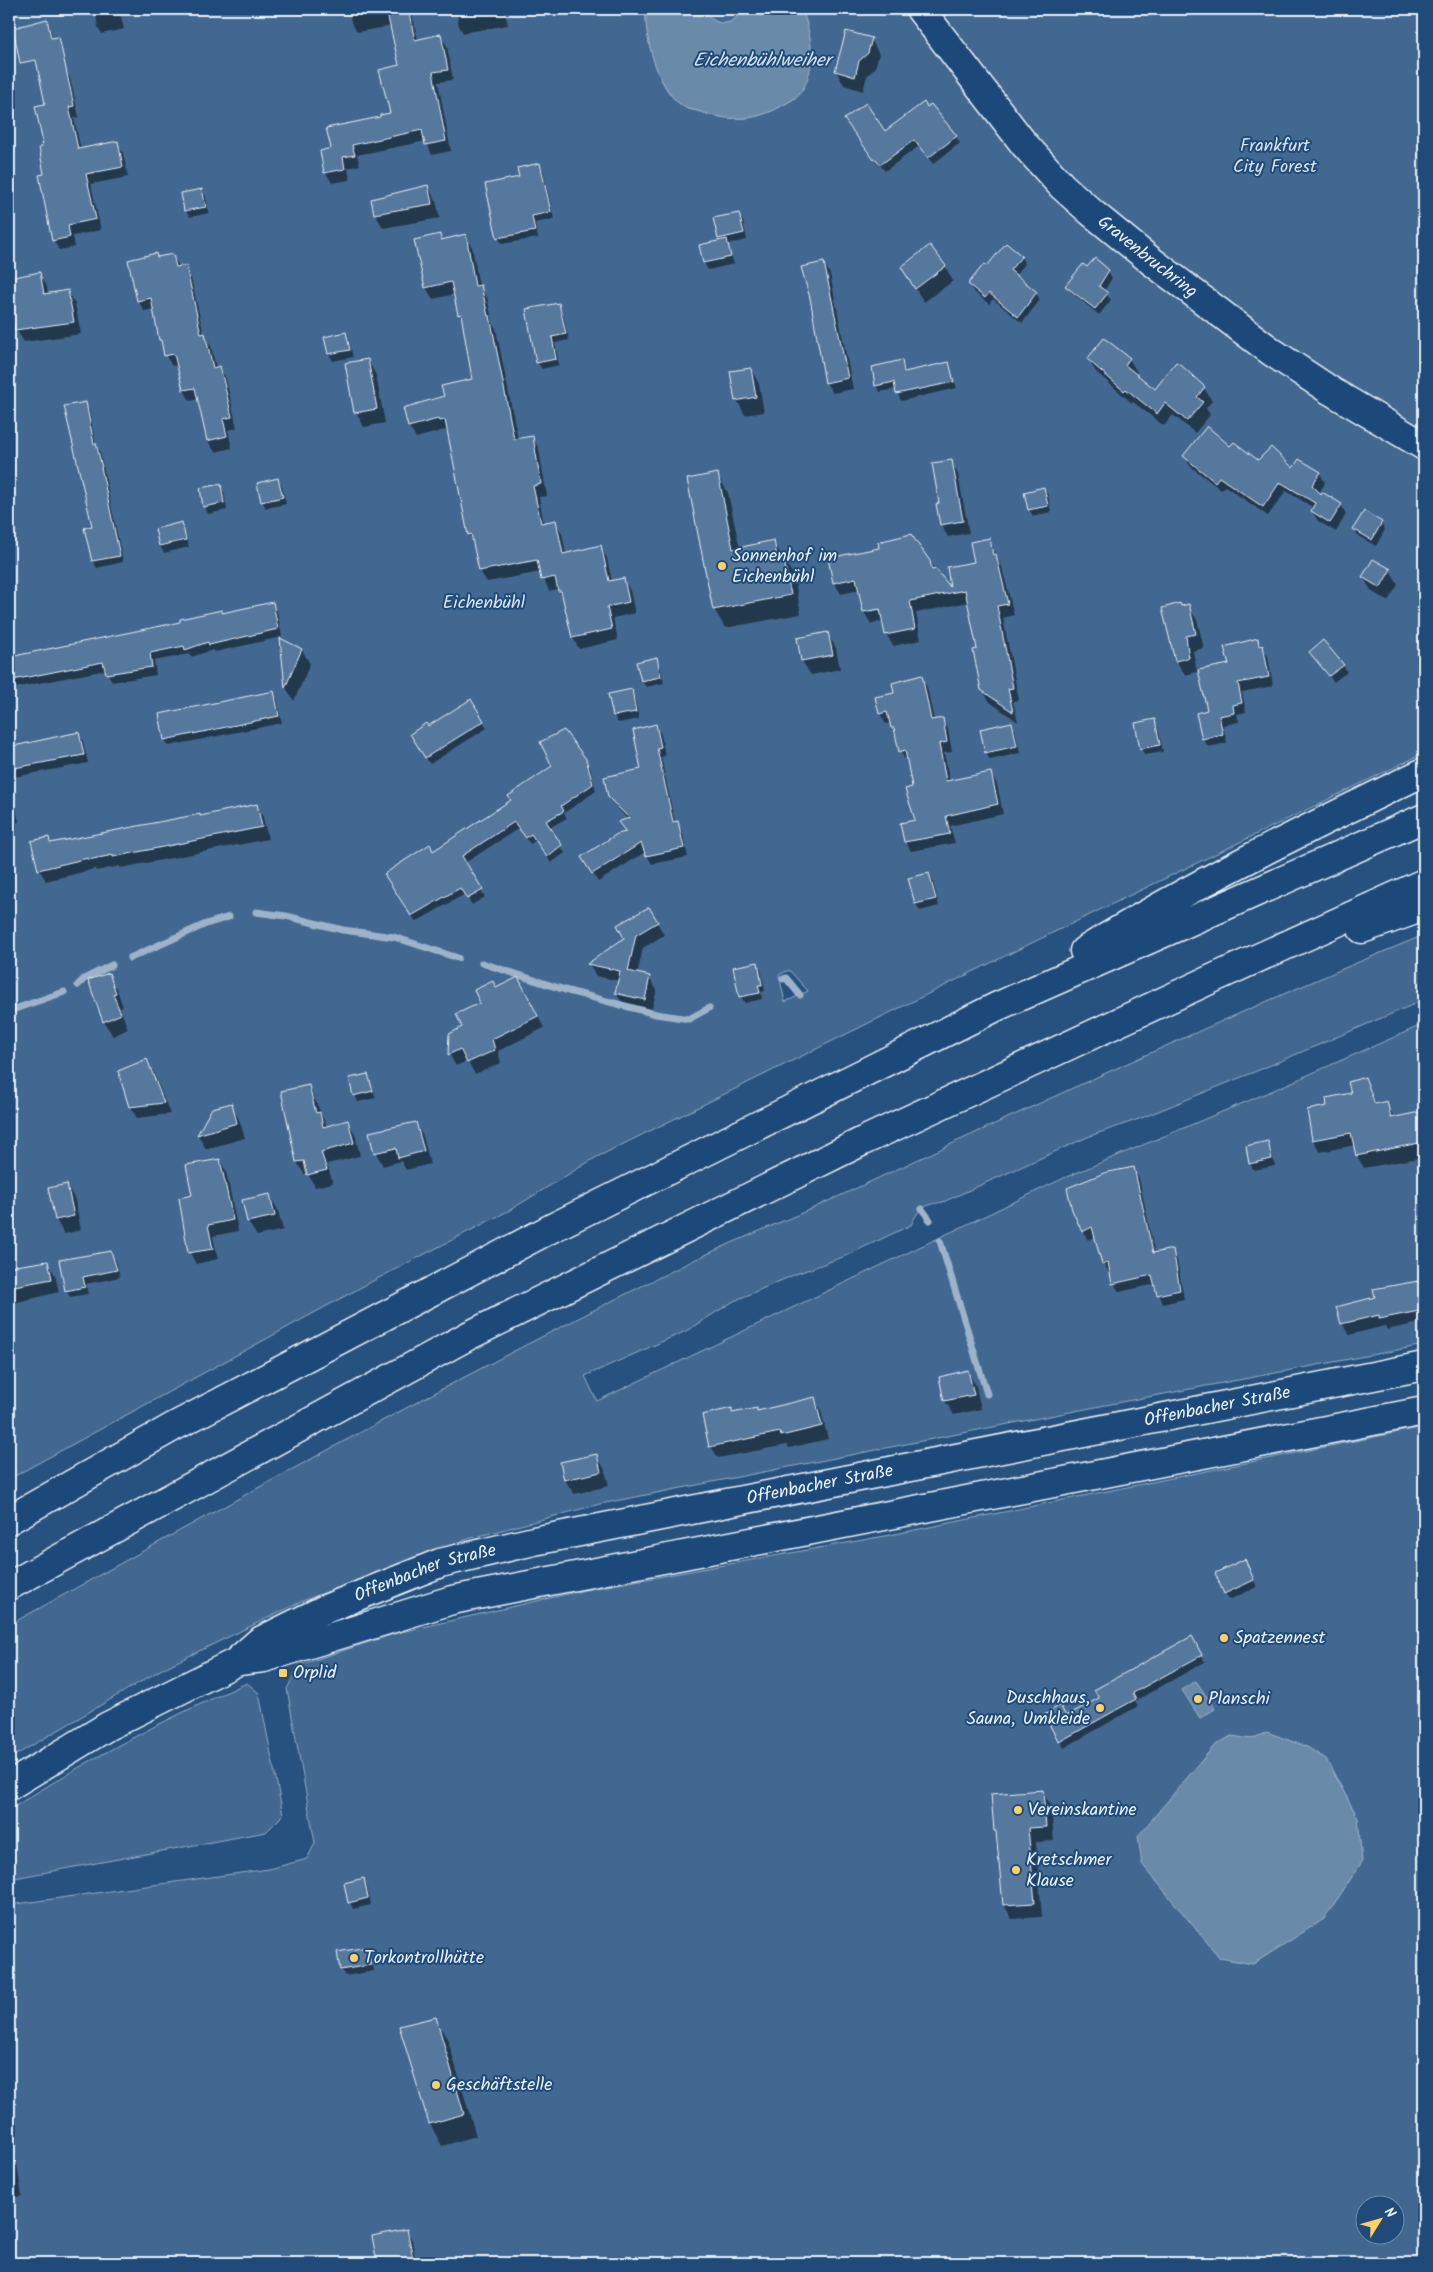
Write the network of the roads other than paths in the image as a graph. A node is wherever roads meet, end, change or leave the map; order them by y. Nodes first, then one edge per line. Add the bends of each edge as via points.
1 (920, 9) edge
2 (1424, 446) edge
3 (1424, 772) edge
4 (1424, 818) edge
5 (1424, 883) edge
6 (1424, 907) edge
7 (1216, 977) junction
8 (996, 1007) junction
9 (1424, 1366) edge
10 (1424, 1411) edge
11 (9, 1520) edge
12 (9, 1586) edge
13 (236, 1662) junction
14 (9, 1786) edge

1 - 2 main road, Gravenbruchring via 1024,144 1091,212 1272,352
3 - 8 main road via 1276,843 1142,916
4 - 8 main road
5 - 7 main road
6 - 7 main road
7 - 12 main road via 863,1142 468,1336
8 - 11 main road via 552,1228 173,1427
9 - 13 main road, Offenbacher Straße via 489,1550 440,1563 323,1610 260,1640
10 - 13 main road, Offenbacher Straße via 452,1600 264,1658
13 - 14 main road, Offenbacher Straße via 108,1726

